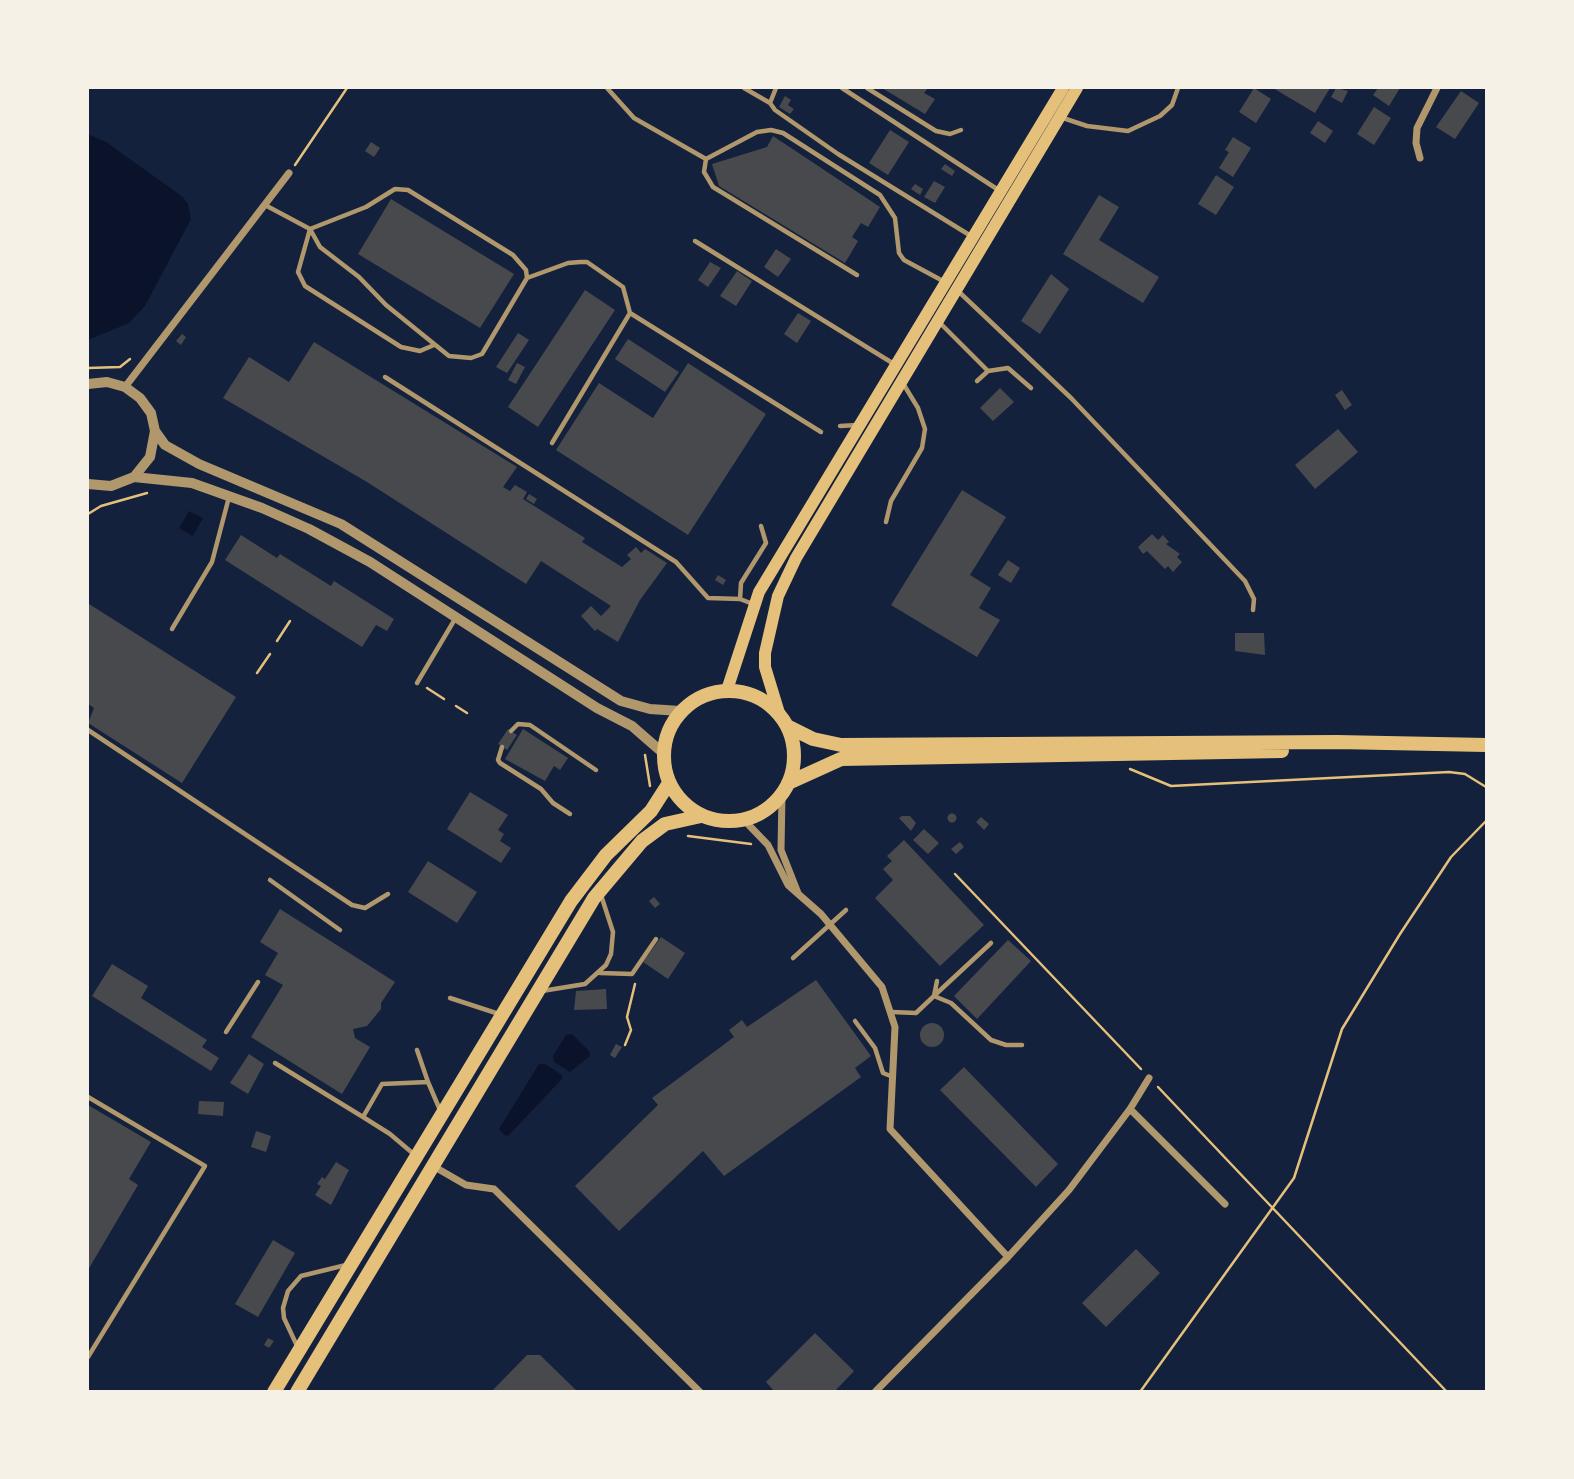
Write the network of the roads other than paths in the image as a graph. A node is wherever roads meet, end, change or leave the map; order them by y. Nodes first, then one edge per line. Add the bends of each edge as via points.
1 (607, 88) edge
2 (744, 88) edge
3 (776, 88) edge
4 (842, 88) edge
5 (867, 88) edge
6 (1063, 88) edge
7 (1077, 88) edge
8 (1178, 88) edge
9 (1437, 88) edge
10 (770, 103) junction
11 (1060, 117) junction
12 (961, 130) dead end
13 (1420, 158) dead end
14 (706, 159) junction
15 (289, 173) road end
16 (1001, 191) junction
17 (265, 204) junction
18 (310, 229) junction
19 (974, 238) junction
20 (695, 241) dead end
21 (857, 275) dead end
22 (527, 278) junction
23 (952, 286) junction
24 (630, 313) junction
25 (938, 321) junction
26 (433, 345) junction
27 (897, 366) junction
28 (988, 370) junction
29 (385, 377) dead end
30 (901, 381) junction
31 (977, 381) dead end
32 (88, 384) edge
33 (125, 387) junction
34 (1031, 388) dead end
35 (862, 425) junction
36 (840, 426) dead end
37 (155, 431) junction
38 (821, 432) dead end
39 (552, 443) dead end
40 (134, 477) junction
41 (93, 486) edge
42 (230, 496) junction
43 (88, 497) edge
44 (886, 522) dead end
45 (761, 526) dead end
46 (740, 599) junction
47 (754, 605) junction
48 (1253, 610) dead end
49 (455, 618) junction
50 (172, 629) dead end
51 (417, 683) dead end
52 (727, 690) junction
53 (680, 711) junction
54 (783, 720) junction
55 (88, 730) edge
56 (511, 731) dead end
57 (1369, 744) junction
58 (1486, 745) edge
59 (502, 747) dead end
60 (663, 753) junction
61 (596, 770) dead end
62 (669, 783) junction
63 (785, 789) junction
64 (570, 814) dead end
65 (701, 816) junction
66 (744, 820) junction
67 (270, 880) dead end
68 (599, 891) junction
69 (798, 893) junction
70 (388, 894) dead end
71 (846, 910) dead end
72 (830, 925) junction
73 (340, 930) dead end
74 (656, 939) dead end
75 (991, 943) dead end
76 (793, 958) dead end
77 (599, 973) junction
78 (937, 981) dead end
79 (258, 982) dead end
80 (537, 991) junction
81 (934, 996) junction
82 (450, 998) dead end
83 (892, 1012) junction
84 (502, 1015) junction
85 (855, 1021) dead end
86 (226, 1032) dead end
87 (1022, 1045) dead end
88 (417, 1050) dead end
89 (275, 1063) dead end
90 (893, 1077) junction
91 (1149, 1078) road end
92 (428, 1082) junction
93 (88, 1097) edge
94 (1130, 1109) junction
95 (442, 1114) junction
96 (363, 1118) junction
97 (416, 1157) junction
98 (433, 1166) junction
99 (1226, 1203) dead end
100 (1008, 1257) junction
101 (353, 1261) junction
102 (299, 1350) junction
103 (88, 1357) edge
104 (274, 1391) edge
105 (297, 1391) edge
106 (700, 1391) edge
107 (875, 1391) edge

1 - 14 lane via 634,118
2 - 10 lane
3 - 10 lane
4 - 16 lane
5 - 12 lane via 936,131 950,134
6 - 16 main road
7 - 11 main road
8 - 11 lane via 1172,105 1160,116 1128,131
9 - 13 street via 1417,128
10 - 19 lane via 838,154
11 - 23 main road
14 - 21 lane via 704,172 713,187
14 - 23 lane via 757,132 783,133 880,195 895,218 904,260
15 - 17 street
16 - 19 main road
17 - 18 lane
17 - 33 street
18 - 22 lane via 366,207 395,189 408,190 513,255
18 - 26 lane via 320,247
18 - 26 lane via 298,272 305,286 401,347 420,351
19 - 23 main road
20 - 27 lane
22 - 24 lane via 568,263 587,262 623,287
22 - 26 lane via 482,354 449,356
23 - 25 main road
23 - 27 main road
23 - 48 lane via 1071,398 1245,581 1254,599
24 - 38 lane
24 - 39 lane
25 - 28 lane
25 - 30 main road
27 - 35 main road
28 - 31 lane
28 - 34 lane via 1008,368
29 - 46 lane via 676,562 708,598
30 - 44 lane via 925,429 922,448 891,501
30 - 54 main road via 778,596 768,631 765,667
32 - 33 street via 107,382
33 - 37 street via 145,405
35 - 36 lane
35 - 47 main road
37 - 40 street via 150,457
37 - 53 street via 165,445 199,464 341,524 621,701
40 - 41 street via 123,483
40 - 42 street via 192,483
41 - 43 street
42 - 49 street via 345,549
42 - 50 lane via 212,562
45 - 46 lane via 766,543 741,583
46 - 47 lane
47 - 52 main road
49 - 51 lane
49 - 60 street via 632,726
52 - 53 main road via 704,695
52 - 54 main road via 754,695
53 - 60 main road via 667,733
54 - 57 main road via 813,739 841,745
54 - 63 main road via 794,754
55 - 70 lane via 352,905 365,908
56 - 61 lane via 518,724 530,725
57 - 58 main road
57 - 63 main road via 1341,750 841,760
59 - 64 lane via 500,763
60 - 62 main road
62 - 65 main road via 682,803
62 - 84 main road via 651,811 606,855 571,901
63 - 66 main road via 765,811
63 - 69 street via 781,850
65 - 66 main road
65 - 68 main road via 665,824 642,841
66 - 69 street via 760,835 788,885
67 - 73 lane
68 - 77 lane via 613,943
68 - 80 main road
69 - 72 street
71 - 72 lane
72 - 76 lane
72 - 83 street via 872,971
74 - 77 lane via 632,974
75 - 81 lane
77 - 80 lane via 570,989
78 - 81 lane
79 - 86 lane
80 - 98 main road
81 - 83 lane via 916,1013
81 - 87 lane via 951,1003 992,1040
82 - 84 lane
83 - 90 street
84 - 95 main road
85 - 90 lane via 875,1048 883,1073
88 - 92 lane
89 - 96 lane
90 - 100 street via 890,1129
91 - 94 street
92 - 95 lane
92 - 96 lane via 382,1084
93 - 103 lane via 205,1166
94 - 99 street
94 - 100 street via 1069,1190
95 - 97 main road
96 - 97 lane
97 - 101 main road
98 - 105 main road
98 - 106 street via 466,1185 494,1189
100 - 107 street
101 - 102 main road
101 - 102 lane via 301,1276 288,1291 284,1318
102 - 104 main road

